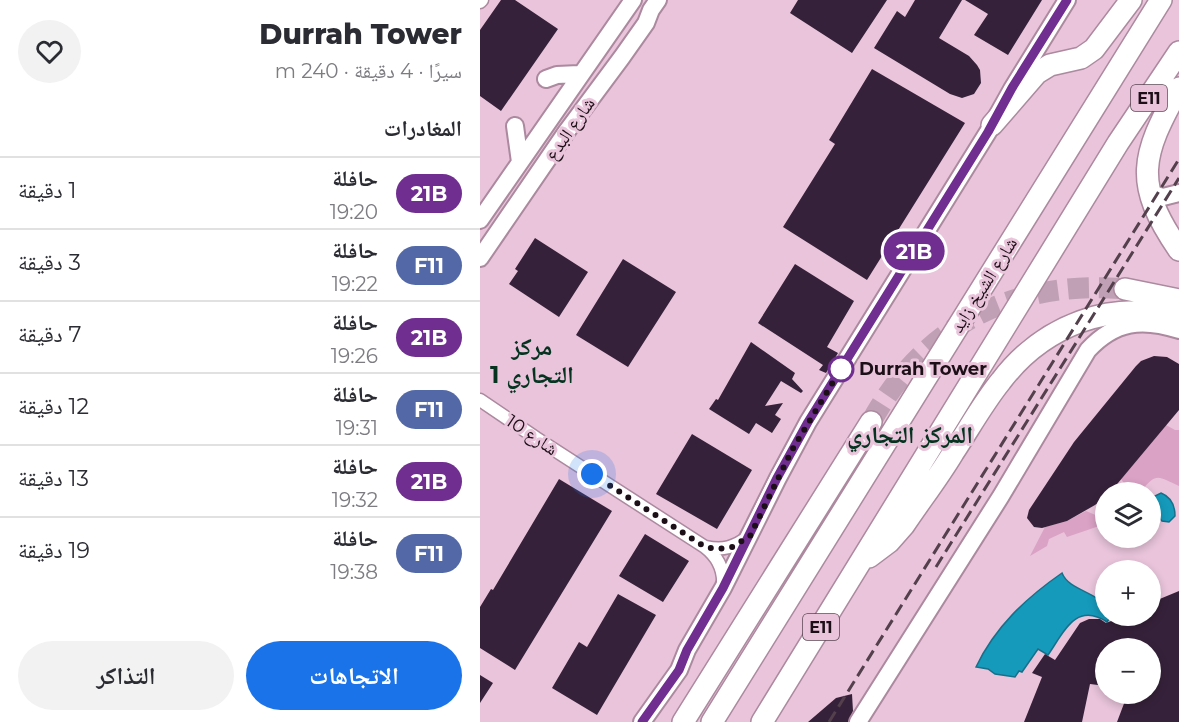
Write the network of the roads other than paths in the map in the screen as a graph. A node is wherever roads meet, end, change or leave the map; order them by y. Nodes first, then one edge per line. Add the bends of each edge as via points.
1 (633, 0) edge
2 (658, 0) edge
3 (1067, 0) edge
4 (1131, 0) edge
5 (1161, 0) edge
6 (619, 21) junction
7 (1179, 52) edge
8 (610, 72) junction
9 (579, 74) junction
10 (546, 78) dead end
11 (1179, 88) edge
12 (992, 125) junction
13 (515, 126) dead end
14 (520, 162) junction
15 (1149, 193) junction
16 (1179, 193) edge
17 (480, 220) edge
18 (1179, 250) edge
19 (480, 258) edge
20 (1125, 289) tunnel mouth
21 (1179, 300) edge
22 (1179, 319) edge
23 (1179, 330) edge
24 (480, 400) edge
25 (871, 422) tunnel mouth
26 (750, 536) junction
27 (705, 547) junction
28 (861, 561) junction
29 (723, 588) junction
30 (642, 722) edge
31 (683, 722) edge
32 (712, 722) edge
33 (762, 722) edge
34 (858, 722) edge

1 - 6 street, شارع البدع
2 - 8 street, شارع البدع
3 - 12 street
4 - 12 highway via 1094,49 1081,58 1050,65 1037,73
5 - 32 highway, شارع الشيخ زايد / E11
6 - 8 street via 627,29 608,64
6 - 9 street, شارع البدع
7 - 28 highway, E11 via 1118,143
8 - 19 street, شارع البدع
9 - 10 street
9 - 14 street, شارع البدع
11 - 15 highway via 1151,147
12 - 26 street via 808,422
13 - 14 street
14 - 17 street, شارع البدع
15 - 16 street via 1163,197
15 - 18 highway
20 - 21 highway
22 - 28 highway via 1144,312 1116,313 1071,324 1043,340 1001,380 897,534
23 - 34 street via 1151,323 1130,324 1107,333 1088,350
24 - 27 street, شارع 10
25 - 31 highway
26 - 27 street via 732,547
26 - 29 street
27 - 29 street, شارع 10 via 722,568
28 - 33 highway, E11
29 - 30 street via 679,670

